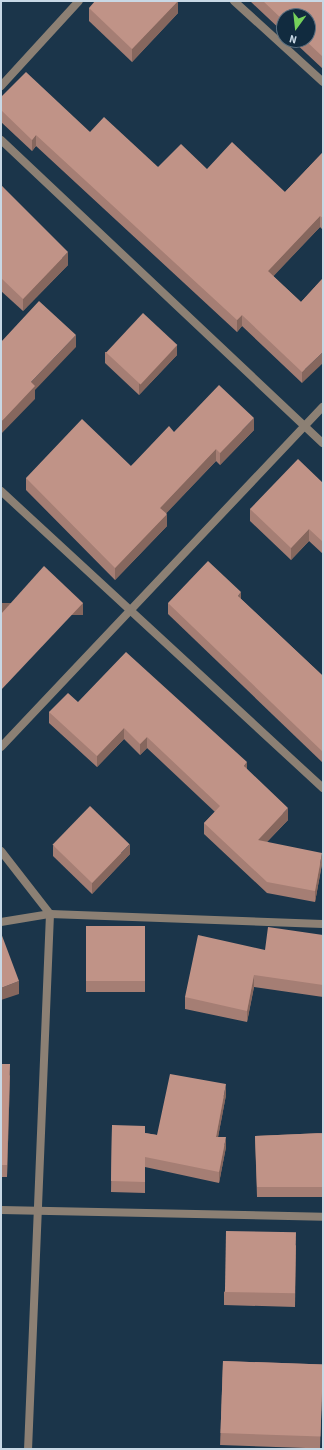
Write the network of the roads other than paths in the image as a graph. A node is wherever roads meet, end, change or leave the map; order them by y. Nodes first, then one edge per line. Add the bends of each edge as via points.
1 (79, 1) edge
2 (234, 1) edge
3 (323, 82) edge
4 (1, 86) edge
5 (1, 140) edge
6 (323, 407) edge
7 (305, 426) junction
8 (323, 443) edge
9 (1, 491) edge
10 (131, 611) junction
11 (1, 747) edge
12 (323, 788) edge
13 (1, 851) edge
14 (50, 914) junction
15 (1, 922) edge
16 (323, 924) edge
17 (1, 1210) edge
18 (39, 1213) junction
19 (323, 1217) edge
20 (28, 1449) edge

1 - 4 street
2 - 3 street
5 - 7 street
6 - 7 street
7 - 8 street
7 - 10 street
9 - 10 street
10 - 11 street
10 - 12 street
13 - 14 street
14 - 15 street
14 - 16 street
14 - 18 street
17 - 18 street
18 - 19 street
18 - 20 street

